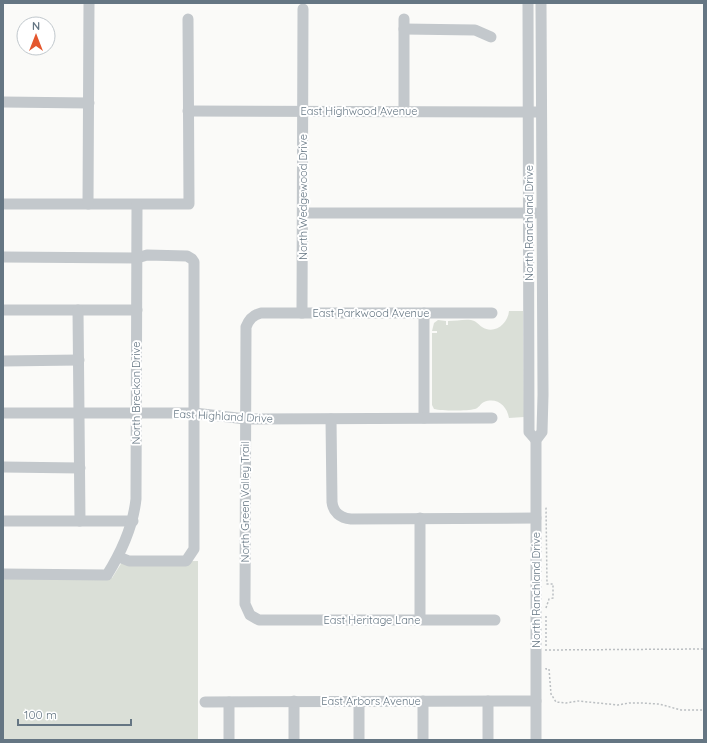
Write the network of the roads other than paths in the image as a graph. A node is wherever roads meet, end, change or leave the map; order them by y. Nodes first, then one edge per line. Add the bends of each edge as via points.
1 (89, 3) edge
2 (528, 3) edge
3 (541, 3) edge
4 (303, 10) dead end
5 (188, 19) dead end
6 (491, 37) dead end
7 (3, 102) edge
8 (89, 102) junction
9 (188, 111) junction
10 (404, 111) junction
11 (303, 112) junction
12 (529, 112) junction
13 (542, 112) junction
14 (3, 204) edge
15 (88, 204) junction
16 (137, 204) junction
17 (302, 213) junction
18 (528, 213) junction
19 (541, 213) junction
20 (3, 257) edge
21 (137, 258) junction
22 (3, 310) edge
23 (78, 310) junction
24 (136, 310) junction
25 (492, 312) dead end
26 (302, 313) junction
27 (424, 313) junction
28 (252, 317) joint
29 (79, 360) junction
30 (3, 361) edge
31 (3, 413) edge
32 (194, 413) junction
33 (80, 414) junction
34 (136, 414) junction
35 (424, 418) junction
36 (492, 418) dead end
37 (246, 419) junction
38 (331, 419) junction
39 (536, 440) junction
40 (3, 467) edge
41 (80, 468) junction
42 (420, 518) junction
43 (536, 518) junction
44 (3, 521) edge
45 (80, 521) junction
46 (133, 521) junction
47 (119, 557) junction
48 (3, 574) edge
49 (250, 615) joint
50 (420, 620) junction
51 (495, 620) dead end
52 (359, 701) junction
53 (423, 701) junction
54 (488, 701) junction
55 (536, 701) junction
56 (205, 702) dead end
57 (229, 702) junction
58 (294, 702) junction
59 (229, 740) edge
60 (294, 740) edge
61 (359, 740) edge
62 (423, 740) edge
63 (488, 740) edge
64 (536, 740) edge

1 - 8 street
2 - 12 street, North Ranchland Drive
3 - 13 street, North Ranchland Drive
4 - 11 street, North Wedgewood Drive
5 - 9 street
6 - 10 street via 475,30 404,24
7 - 8 street
8 - 15 street
9 - 11 street, East Highwood Avenue
9 - 16 street via 189,204
10 - 11 street, East Highwood Avenue
10 - 12 street, East Highwood Avenue
11 - 17 street, North Wedgewood Drive
12 - 13 street, East Highwood Avenue
12 - 18 street, North Ranchland Drive
13 - 19 street, North Ranchland Drive
14 - 15 street
15 - 16 street
16 - 21 street, North Breckon Drive
17 - 18 street
17 - 26 street, North Wedgewood Drive
18 - 19 street
18 - 39 street, North Ranchland Drive via 530,432
19 - 39 street, North Ranchland Drive via 542,432
20 - 21 street
21 - 24 street, North Breckon Drive
21 - 32 street via 147,255 187,256 194,262
22 - 23 street
23 - 24 street
23 - 29 street
24 - 34 street, North Breckon Drive
25 - 27 street, East Parkwood Avenue
26 - 27 street, East Parkwood Avenue
26 - 28 street, East Parkwood Avenue via 261,313
27 - 35 street
28 - 37 street, North Green Valley Trail via 246,327
29 - 30 street
29 - 33 street
31 - 33 street, East Highland Drive
32 - 34 street, East Highland Drive
32 - 37 street, East Highland Drive
32 - 47 street via 194,549 186,561 129,561
33 - 34 street, East Highland Drive
33 - 41 street
34 - 46 street, North Breckon Drive via 136,499
35 - 36 street, East Highland Drive
35 - 38 street, East Highland Drive
37 - 38 street, East Highland Drive
37 - 49 street, North Green Valley Trail via 245,604
38 - 42 street via 332,506 338,514 351,518
39 - 43 street, North Ranchland Drive
40 - 41 street
41 - 45 street
42 - 43 street
42 - 50 street
43 - 55 street, North Ranchland Drive
44 - 45 street
45 - 46 street
46 - 47 street, North Breckon Drive
47 - 48 street, North Breckon Drive via 107,575
49 - 50 street, East Heritage Lane via 260,620
50 - 51 street, East Heritage Lane
52 - 53 street, East Arbors Avenue
52 - 58 street, East Arbors Avenue
52 - 61 street
53 - 54 street, East Arbors Avenue
53 - 62 street
54 - 55 street, East Arbors Avenue
54 - 63 street
55 - 64 street, North Ranchland Drive
56 - 57 street, East Arbors Avenue
57 - 58 street, East Arbors Avenue
57 - 59 street
58 - 60 street

